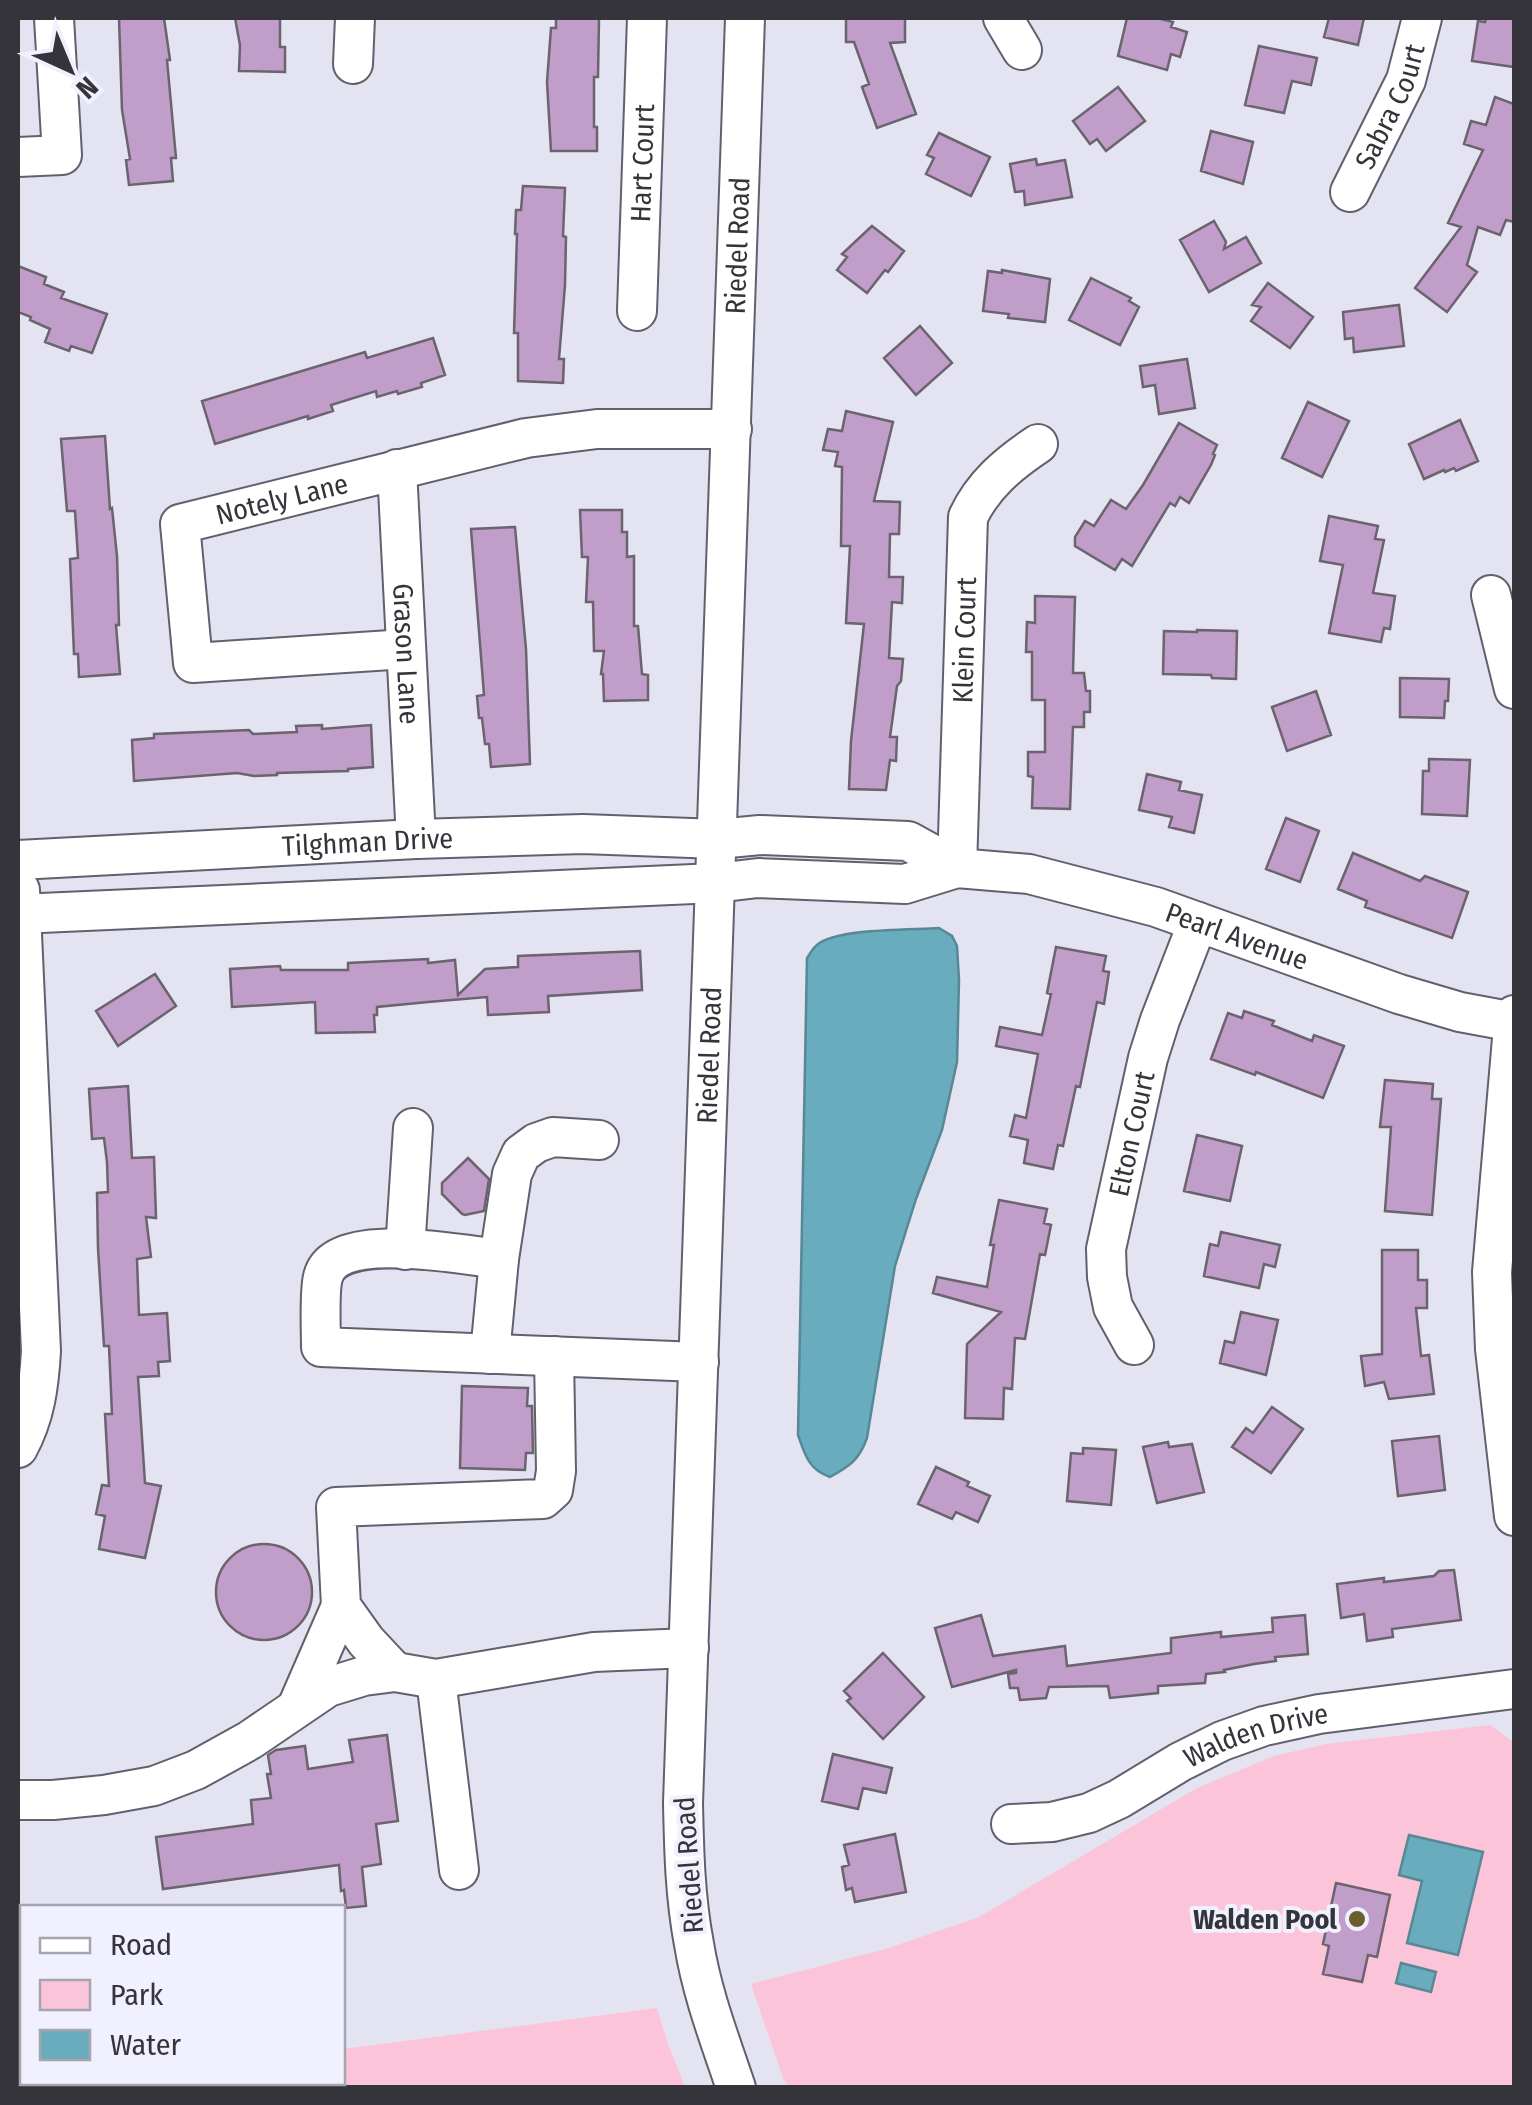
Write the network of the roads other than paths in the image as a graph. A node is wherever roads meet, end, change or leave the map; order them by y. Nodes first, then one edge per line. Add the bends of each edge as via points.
1 (54, 18) edge
2 (354, 18) edge
3 (647, 18) edge
4 (745, 18) edge
5 (1422, 18) edge
6 (353, 64) dead end
7 (18, 157) edge
8 (1350, 192) dead end
9 (637, 311) dead end
10 (732, 429) junction
11 (1038, 444) dead end
12 (397, 469) junction
13 (1491, 595) dead end
14 (406, 649) junction
15 (1514, 690) edge
16 (416, 840) junction
17 (718, 840) junction
18 (18, 858) edge
19 (957, 868) junction
20 (716, 883) junction
21 (19, 914) edge
22 (1198, 922) junction
23 (1514, 1014) edge
24 (1514, 1022) edge
25 (412, 1128) dead end
26 (599, 1140) dead end
27 (405, 1250) junction
28 (500, 1259) junction
29 (1134, 1344) dead end
30 (1505, 1347) edge
31 (490, 1354) junction
32 (554, 1356) junction
33 (699, 1362) junction
34 (18, 1448) edge
35 (1514, 1516) edge
36 (340, 1606) junction
37 (689, 1648) junction
38 (396, 1672) junction
39 (436, 1680) junction
40 (1514, 1689) edge
41 (296, 1706) junction
42 (18, 1800) edge
43 (1011, 1824) dead end
44 (459, 1870) dead end
45 (736, 2088) edge

1 - 7 street via 62,154
2 - 6 street
3 - 9 street, Hart Court
4 - 10 street, Riedel Road
5 - 8 street, Sabra Court via 1406,80
10 - 12 street, Notely Lane via 526,438
10 - 17 street, Riedel Road
11 - 19 street, Klein Court via 992,480 968,518
12 - 14 street, Grason Lane
12 - 14 street, Notely Lane via 180,524 193,663
13 - 15 street
14 - 16 street, Grason Lane
16 - 17 street, Tilghman Drive via 583,834
16 - 18 street, Tilghman Drive
17 - 19 street, Pearl Avenue via 908,841
17 - 20 street, Riedel Road
18 - 21 street
19 - 20 street, Pearl Avenue via 905,884 758,878
19 - 22 street, Pearl Avenue via 1028,874
20 - 21 street, Tilghman Drive
20 - 33 street, Riedel Road
21 - 34 street via 41,1351 32,1419
22 - 24 street, Pearl Avenue via 1399,994
22 - 29 street, Elton Court via 1148,1058 1106,1249 1113,1307
23 - 24 street
24 - 30 street via 1492,1272
25 - 27 street
26 - 28 street via 553,1136 522,1154 512,1174
27 - 28 street
27 - 31 street via 362,1250 331,1263 322,1275 321,1348
28 - 31 street
30 - 35 street
31 - 32 street
32 - 33 street
32 - 36 street via 553,1490 543,1499 336,1507
33 - 37 street, Riedel Road
36 - 38 street
36 - 41 street
37 - 39 street via 594,1652
37 - 45 street, Riedel Road via 685,1881 710,2014
38 - 39 street
38 - 41 street via 328,1687
39 - 44 street
40 - 43 street, Walden Drive via 1264,1726 1208,1748 1088,1813
41 - 42 street via 250,1740 154,1786

